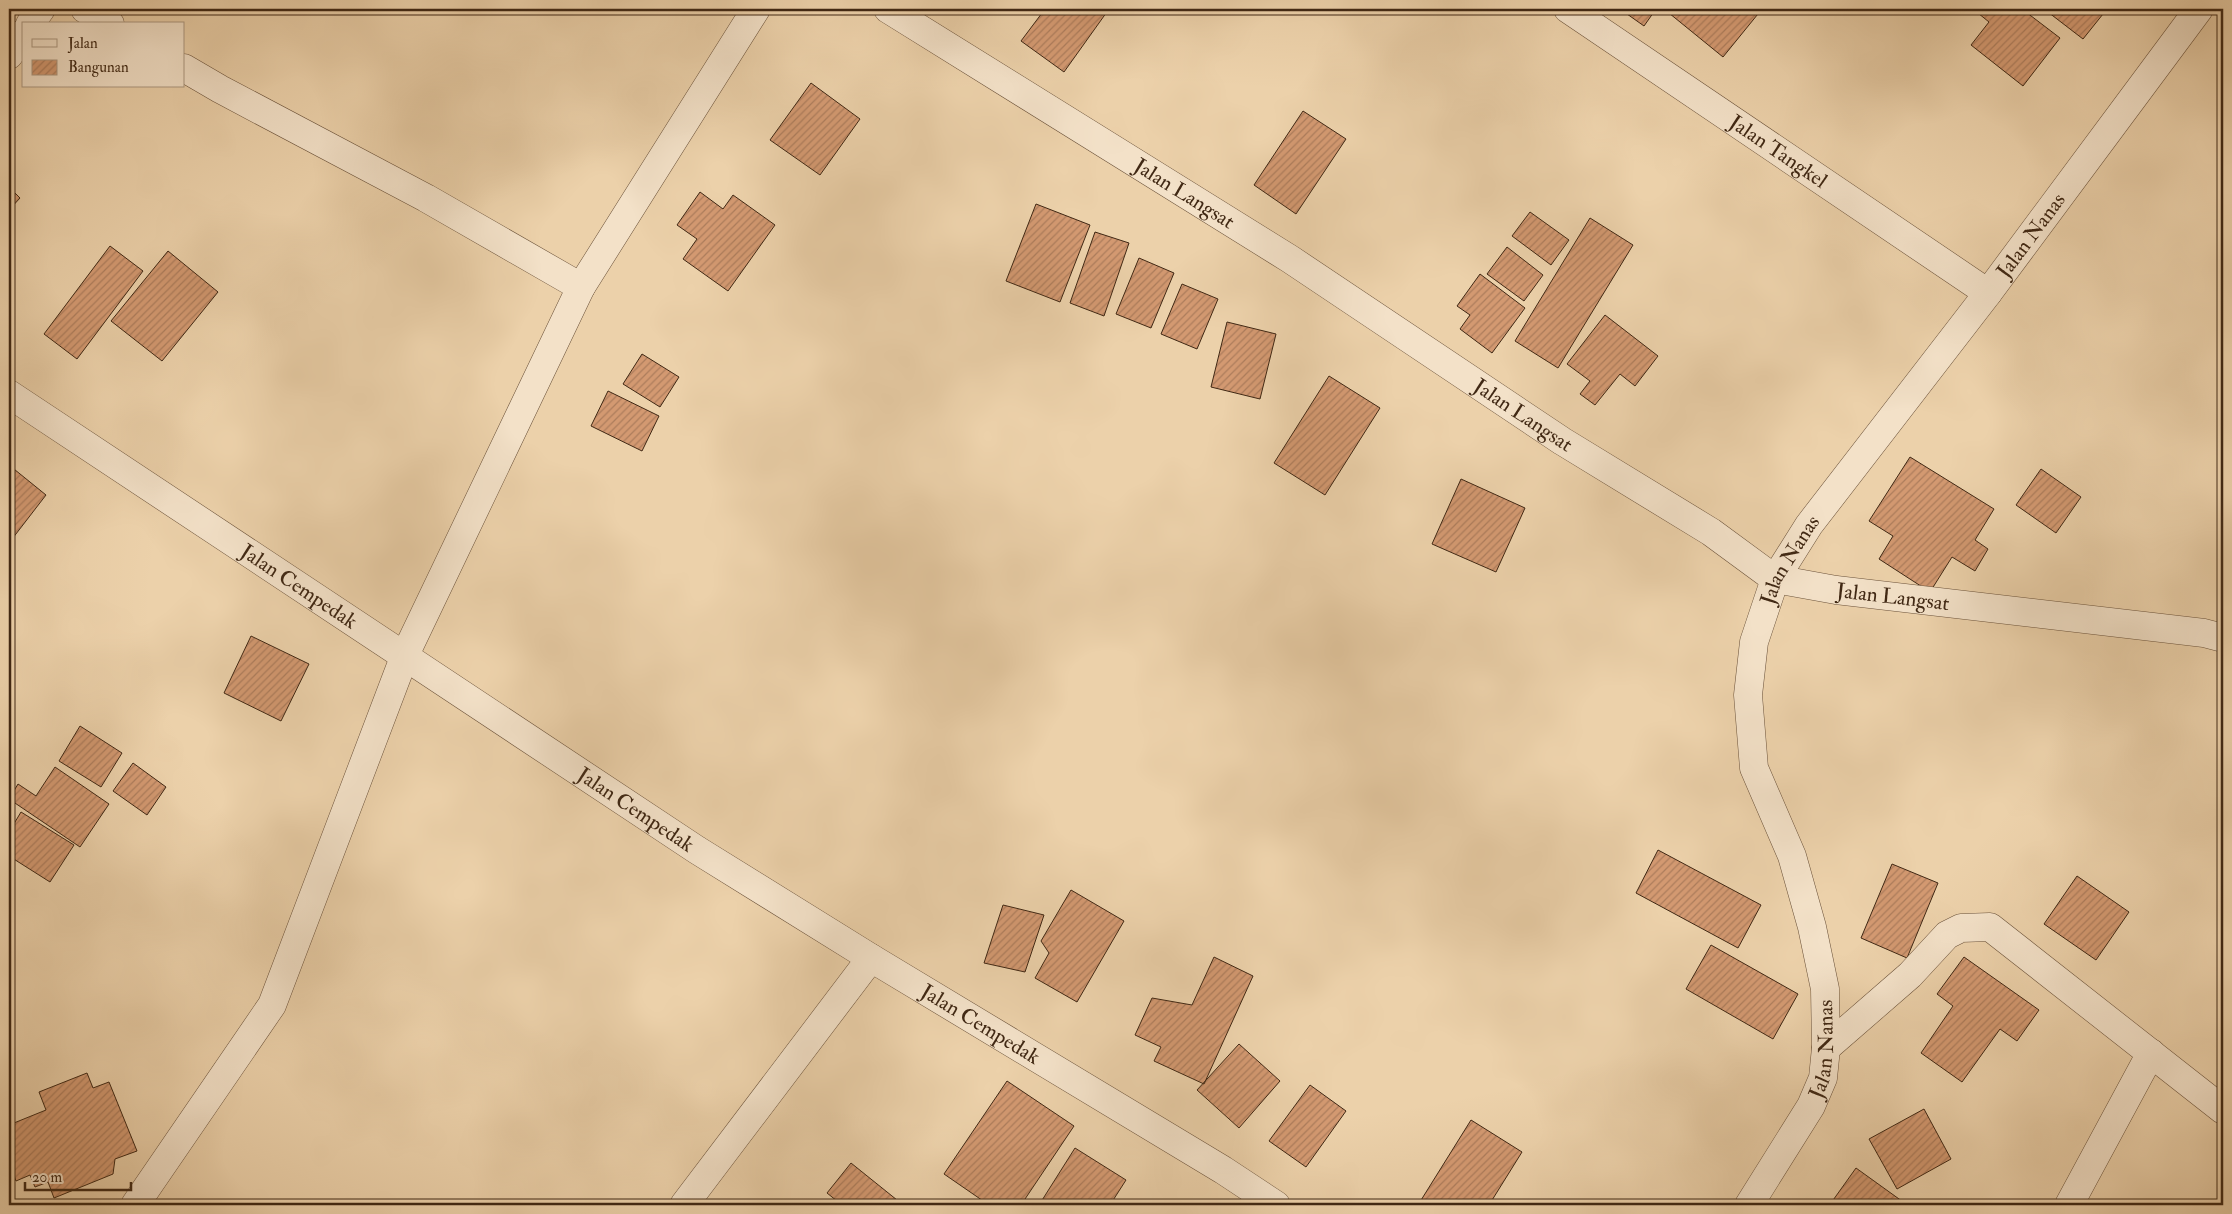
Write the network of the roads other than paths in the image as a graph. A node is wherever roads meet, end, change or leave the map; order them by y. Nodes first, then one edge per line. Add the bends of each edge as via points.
1 (41, 9) edge
2 (85, 9) edge
3 (756, 9) edge
4 (888, 9) edge
5 (1568, 9) edge
6 (2199, 9) edge
7 (31, 22) edge
8 (107, 22) edge
9 (22, 36) edge
10 (9, 55) edge
11 (185, 69) edge
12 (581, 287) junction
13 (1988, 293) junction
14 (9, 394) edge
15 (1775, 579) junction
16 (2223, 638) edge
17 (405, 655) junction
18 (871, 958) junction
19 (1826, 1048) junction
20 (2151, 1053) junction
21 (2223, 1110) edge
22 (135, 1205) edge
23 (684, 1205) edge
24 (1276, 1205) edge
25 (1749, 1205) edge
26 (2069, 1205) edge

1 - 7 street
2 - 8 street
3 - 12 street
4 - 15 street, Jalan Langsat via 1290,259 1562,441 1711,532
5 - 13 street, Jalan Tangkel
6 - 13 street, Jalan Nanas
9 - 10 street
11 - 12 street via 426,198
12 - 17 street
13 - 15 street, Jalan Nanas via 1809,525
14 - 17 street, Jalan Cempedak
15 - 16 street, Jalan Langsat via 1836,590 2204,633
15 - 19 street, Jalan Nanas via 1754,642 1748,695 1754,768 1792,856 1812,927 1825,989
17 - 18 street, Jalan Cempedak via 697,850
17 - 22 street via 272,1005
18 - 23 street
18 - 24 street, Jalan Cempedak
19 - 20 street via 1910,975 1947,935 1961,928 1990,927
19 - 25 street, Jalan Nanas via 1823,1078 1810,1106
20 - 21 street
20 - 26 street

